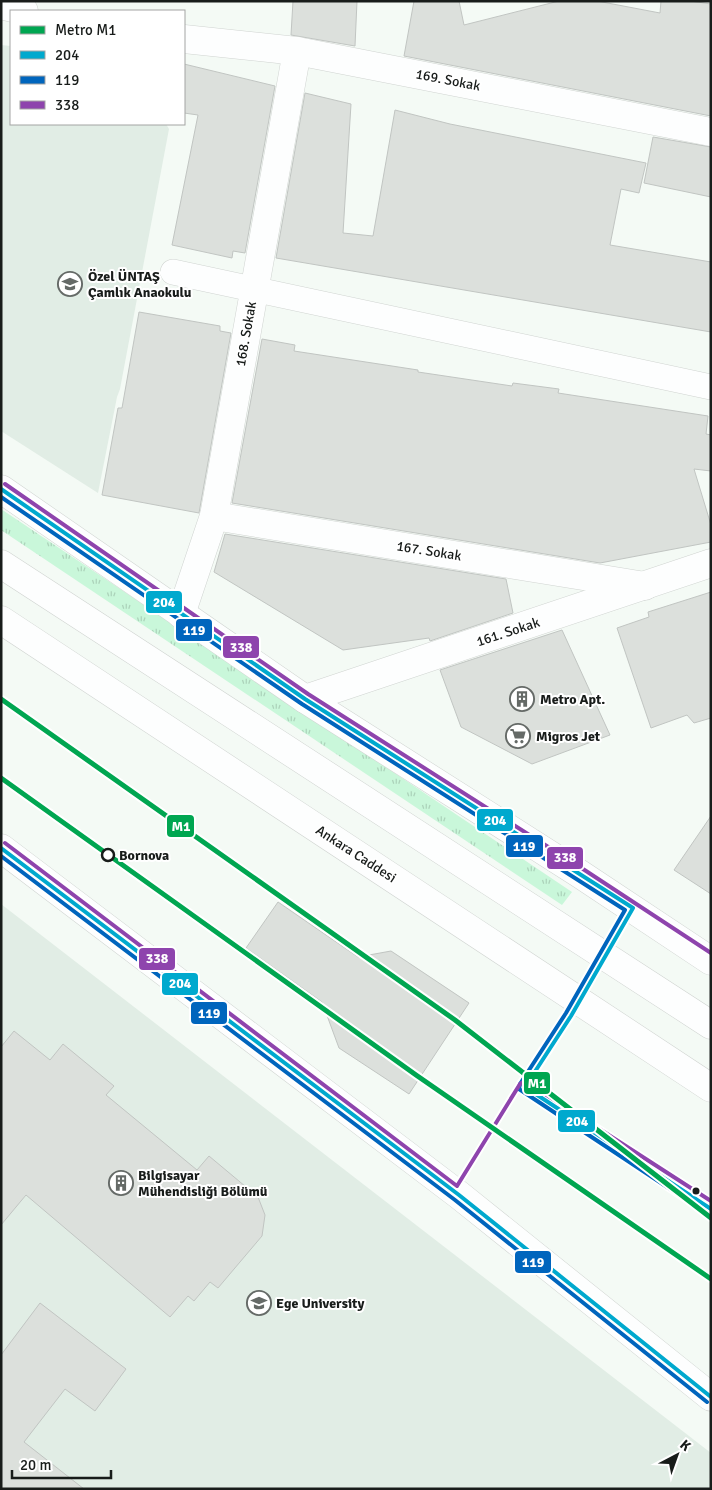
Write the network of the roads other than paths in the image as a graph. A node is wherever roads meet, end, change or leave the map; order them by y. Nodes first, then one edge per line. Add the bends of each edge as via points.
1 (1, 4) edge
2 (21, 10) edge
3 (185, 39) edge
4 (297, 51) junction
5 (711, 132) edge
6 (172, 272) dead end
7 (254, 288) junction
8 (711, 387) edge
9 (1, 489) edge
10 (214, 516) junction
11 (1, 564) edge
12 (711, 564) edge
13 (644, 586) junction
14 (181, 614) junction
15 (1, 620) edge
16 (305, 699) junction
17 (1, 848) edge
18 (711, 961) edge
19 (711, 1025) edge
20 (711, 1088) edge
21 (711, 1397) edge

1 - 2 main road
3 - 4 main road, 169. Sokak
4 - 5 main road, 169. Sokak
4 - 7 main road, 168. Sokak
6 - 7 street
7 - 8 street
7 - 10 main road, 168. Sokak
9 - 14 main road
10 - 13 main road, 167. Sokak
10 - 14 main road, 168. Sokak
11 - 19 main road
12 - 13 main road, 161. Sokak
13 - 16 main road, 161. Sokak
14 - 16 main road
15 - 20 main road, Ankara Caddesi
16 - 18 main road
17 - 21 main road via 459,1195

